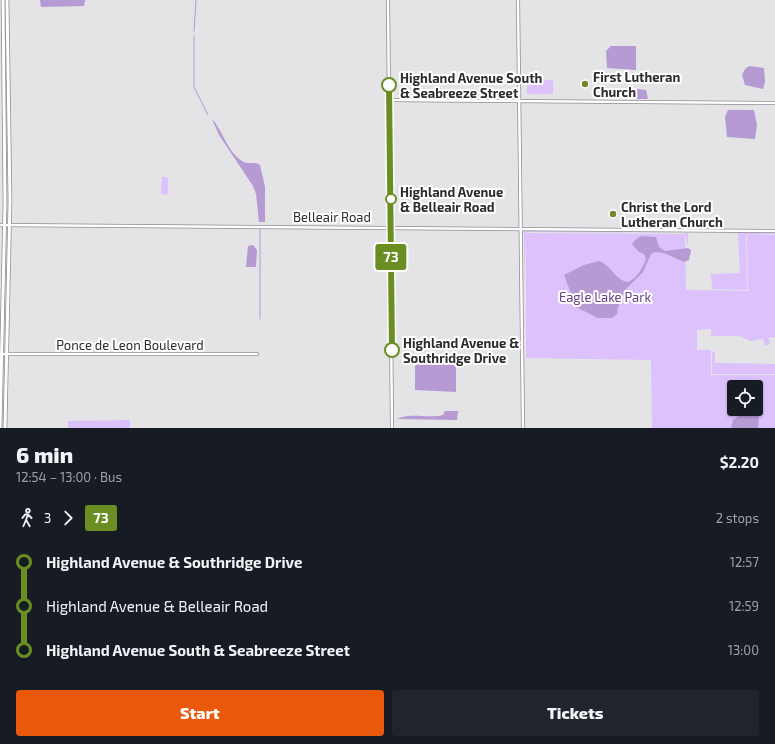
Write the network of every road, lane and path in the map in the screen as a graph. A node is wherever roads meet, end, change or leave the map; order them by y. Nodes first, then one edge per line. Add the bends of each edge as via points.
1 (3, 0) edge
2 (7, 0) edge
3 (388, 0) edge
4 (518, 0) edge
5 (390, 100) junction
6 (519, 101) junction
7 (775, 103) edge
8 (0, 224) edge
9 (5, 224) junction
10 (9, 224) junction
11 (391, 227) junction
12 (521, 228) junction
13 (775, 231) edge
14 (1, 354) edge
15 (257, 354) dead end
16 (6, 355) junction
17 (0, 420) edge
18 (0, 428) edge
19 (5, 428) edge
20 (392, 428) edge
21 (523, 428) edge

1 - 9 main road
2 - 10 main road
3 - 5 street
4 - 6 street
5 - 6 street
5 - 11 street
6 - 7 street
6 - 12 street
8 - 9 street, Belleair Road
9 - 10 street, Belleair Road
9 - 14 main road
10 - 11 street, Belleair Road
10 - 16 main road
11 - 12 street, Belleair Road
11 - 20 street
12 - 13 street, Belleair Road
12 - 21 street
14 - 16 street, Ponce de Leon Boulevard
14 - 17 main road
15 - 16 street, Ponce de Leon Boulevard
16 - 19 main road
17 - 18 main road

